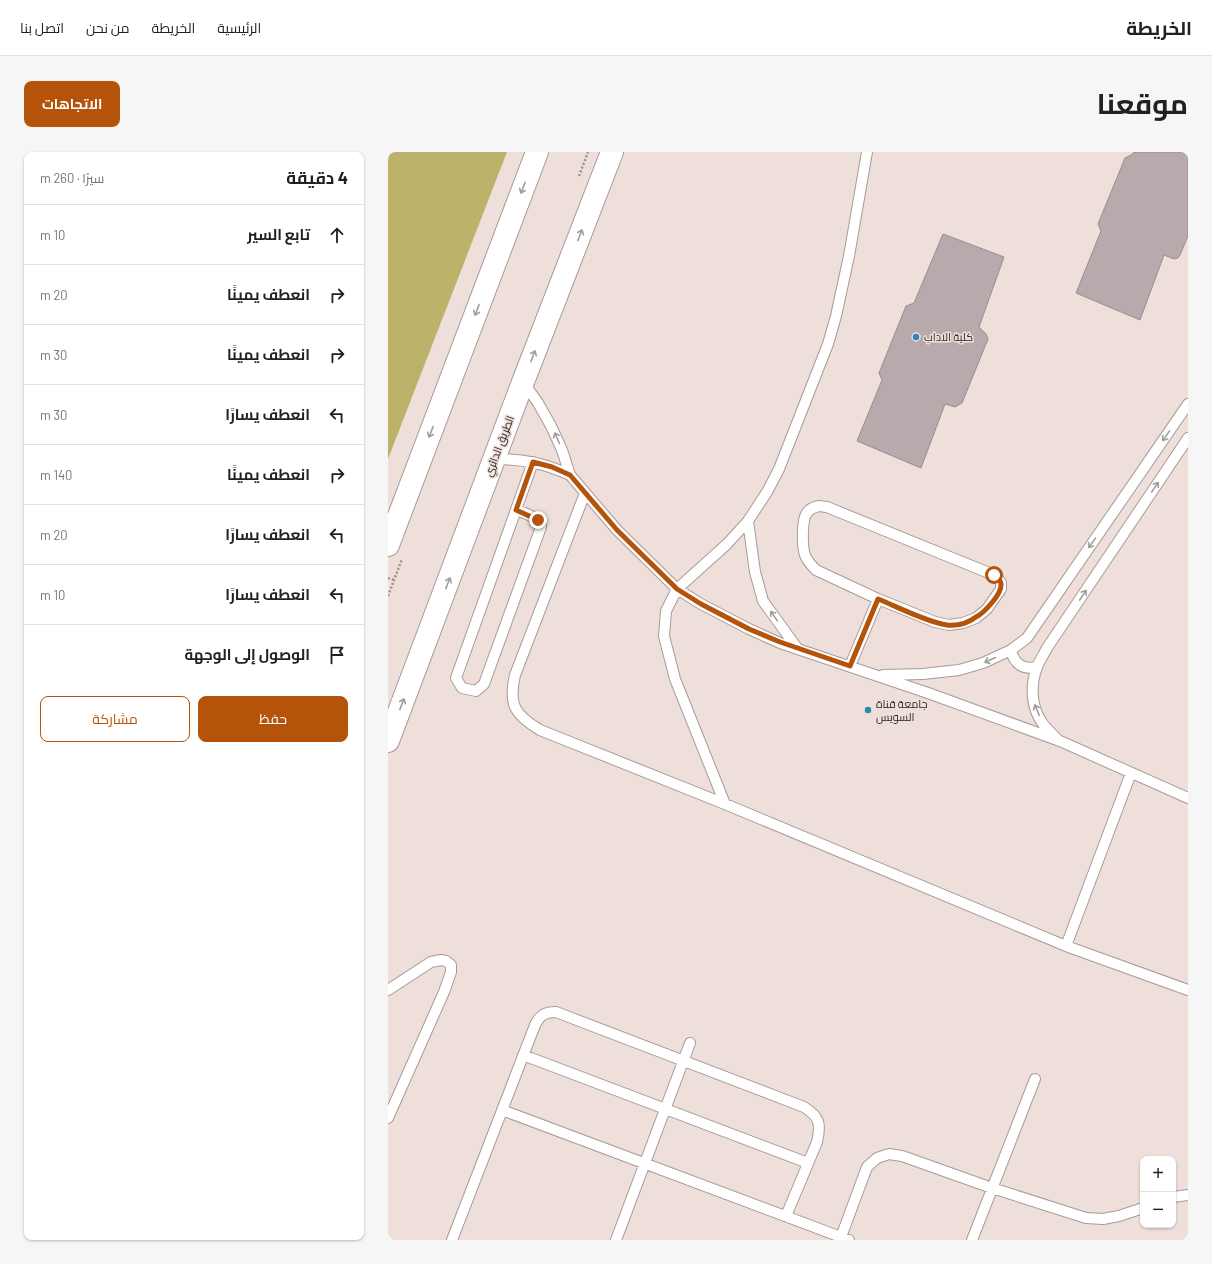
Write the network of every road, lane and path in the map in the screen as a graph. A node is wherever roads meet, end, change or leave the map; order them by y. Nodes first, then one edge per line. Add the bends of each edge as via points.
1 (537, 152) edge
2 (612, 152) edge
3 (867, 152) edge
4 (523, 382) junction
5 (1188, 404) edge
6 (1188, 438) edge
7 (494, 459) junction
8 (533, 462) junction
9 (570, 475) junction
10 (585, 493) junction
11 (516, 510) junction
12 (748, 521) junction
13 (388, 545) edge
14 (388, 578) edge
15 (394, 580) dead end
16 (677, 589) junction
17 (878, 599) junction
18 (797, 648) junction
19 (1012, 650) junction
20 (850, 666) junction
21 (1037, 667) junction
22 (876, 675) junction
23 (388, 741) edge
24 (1060, 741) junction
25 (1132, 773) junction
26 (1187, 795) edge
27 (725, 804) junction
28 (1066, 946) junction
29 (388, 990) edge
30 (1188, 990) edge
31 (690, 1043) dead end
32 (523, 1055) junction
33 (683, 1061) junction
34 (1035, 1079) dead end
35 (665, 1109) junction
36 (502, 1110) junction
37 (388, 1118) edge
38 (645, 1163) junction
39 (808, 1163) junction
40 (992, 1188) junction
41 (1188, 1195) edge
42 (1176, 1197) edge
43 (1140, 1209) edge
44 (786, 1216) junction
45 (845, 1239) edge
46 (452, 1240) edge
47 (616, 1240) edge
48 (972, 1240) edge

1 -> 13 main road
4 -> 2 main road, الطريق الدائري
3 - 12 lane via 840,303 828,344 778,469
4 - 7 main road, الطريق الدائري
9 -> 4 lane via 551,426
5 -> 19 lane via 1027,638
21 -> 6 lane via 1047,648
7 - 8 lane
23 -> 7 main road, الطريق الدائري
8 - 9 lane
8 - 11 lane
9 - 10 lane
10 - 16 lane via 617,530
10 - 27 lane via 515,675 512,690 514,705 523,719 540,730
11 - 11 lane via 456,678 462,688 476,690 484,684 541,527 538,520
12 - 16 lane via 727,544
18 -> 12 lane via 763,601 755,572
14 - 15 path
16 - 18 lane via 749,629
16 - 27 lane via 666,611 664,636 675,680
17 - 17 lane via 935,622 963,624 987,609 1001,588 1001,583 994,575 827,507 812,508 804,521 804,554 809,563 816,570
17 - 20 lane
18 - 20 lane
19 - 21 lane via 1012,656 1020,666
19 -> 22 lane via 960,670
20 - 22 lane
24 -> 21 lane via 1036,712 1033,683
22 - 24 lane
24 - 25 lane
25 - 26 lane
25 - 28 lane
27 - 28 lane
28 - 30 lane
29 - 37 lane via 431,962 440,960 451,965 444,992
31 - 33 lane
32 - 33 lane via 539,1017 547,1012 556,1012
32 - 35 lane
32 - 36 lane
33 - 35 lane
33 - 39 lane via 813,1112 818,1121 819,1131
34 - 40 lane
35 - 38 lane
35 - 39 lane
36 - 38 lane
36 - 46 lane
38 - 44 lane
38 - 47 lane
39 - 44 lane
40 - 43 lane via 1086,1218 1103,1219
40 - 45 lane via 902,1156 889,1154 877,1158 867,1167
40 - 48 lane
41 - 42 lane
44 - 45 lane

